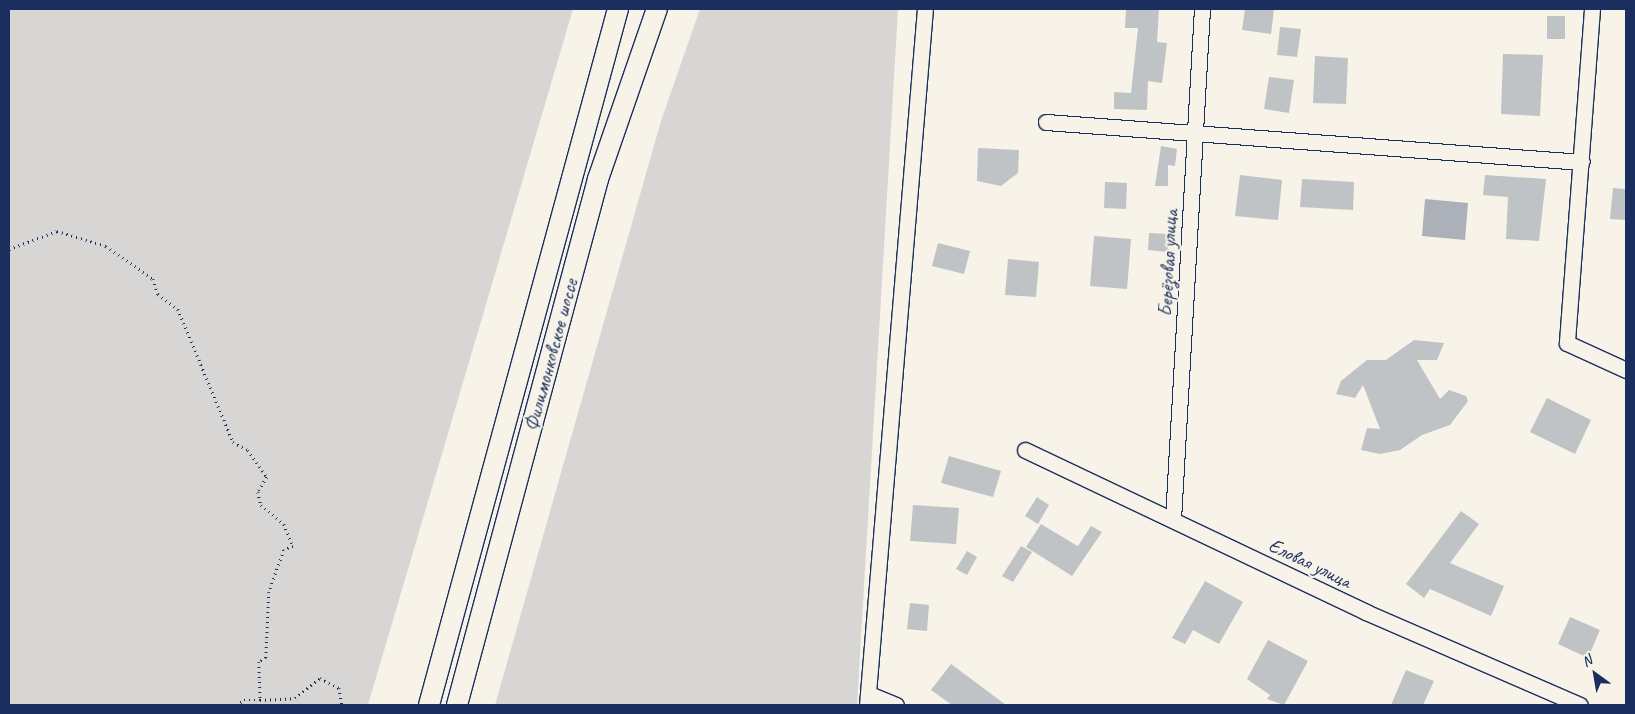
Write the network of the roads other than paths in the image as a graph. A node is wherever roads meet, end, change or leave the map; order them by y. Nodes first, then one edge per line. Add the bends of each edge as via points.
1 (618, 9) edge
2 (657, 9) edge
3 (925, 9) edge
4 (1202, 9) edge
5 (1592, 9) edge
6 (1046, 122) dead end
7 (1196, 131) junction
8 (1582, 162) junction
9 (1626, 370) edge
10 (1025, 450) dead end
11 (1173, 519) junction
12 (868, 700) edge
13 (429, 705) edge
14 (457, 705) edge
15 (896, 705) edge
16 (1580, 705) edge

1 - 13 main road, Филимонковское шоссе
2 - 14 main road, Филимонковское шоссе via 598,179
3 - 12 street
4 - 7 street, Берёзовая улица
5 - 8 street
6 - 7 street
7 - 8 street
7 - 11 street, Берёзовая улица
8 - 9 street via 1567,344
10 - 11 street, Еловая улица
11 - 16 street, Еловая улица via 1366,612
12 - 15 street

